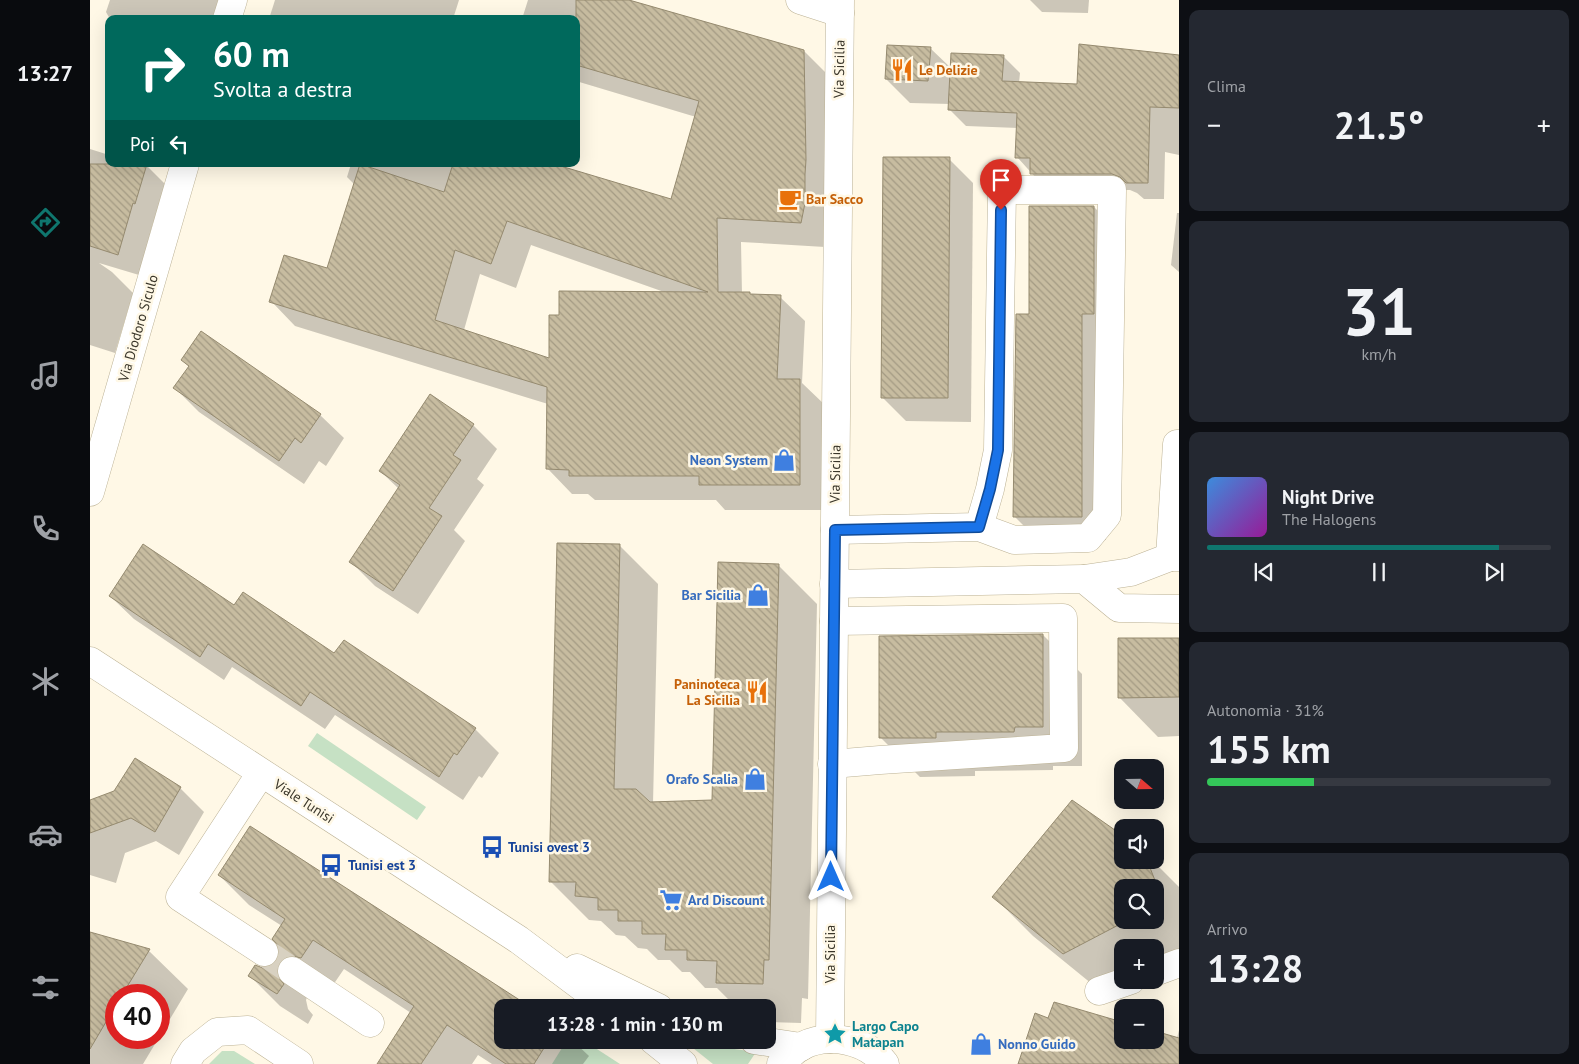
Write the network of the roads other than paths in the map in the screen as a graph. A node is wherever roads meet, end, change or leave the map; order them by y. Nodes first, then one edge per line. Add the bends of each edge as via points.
1 (233, 0) edge
2 (800, 0) edge
3 (840, 6) edge
4 (228, 15) edge
5 (184, 167) edge
6 (1179, 444) edge
7 (90, 492) edge
8 (979, 527) junction
9 (835, 530) junction
10 (1175, 557) edge
11 (1084, 579) junction
12 (834, 584) junction
13 (1179, 609) edge
14 (834, 621) junction
15 (90, 660) edge
16 (832, 764) junction
17 (261, 773) junction
18 (519, 940) junction
19 (264, 952) tunnel mouth
20 (1179, 963) edge
21 (1164, 969) edge
22 (292, 971) tunnel mouth
23 (1114, 986) edge
24 (1099, 991) dead end
25 (598, 999) edge
26 (640, 999) edge
27 (370, 1023) dead end
28 (830, 1039) junction
29 (776, 1043) edge
30 (801, 1046) junction
31 (185, 1064) edge
32 (299, 1064) edge
33 (781, 1064) edge
34 (885, 1064) edge

1 - 4 street
2 - 3 street
3 - 9 street, Via Sicilia
5 - 7 street, Via Diodoro Siculo
6 - 10 street
8 - 8 street via 1014,540 1088,538 1108,515 1112,190 1002,190 998,450
8 - 9 street
9 - 12 street, Via Sicilia
10 - 11 street via 1131,572
11 - 12 street
11 - 13 street via 1119,608
12 - 14 street, Via Sicilia
14 - 16 street, Via Sicilia
14 - 16 street via 1063,618 1064,748
15 - 17 street, Viale Tunisi
16 - 28 street, Via Sicilia
17 - 18 street, Viale Tunisi
17 - 19 street via 180,896
18 - 25 street
18 - 26 street
20 - 21 street
22 - 27 street
23 - 24 street
28 - 30 street
28 - 34 street via 862,1046
29 - 30 street
30 - 33 street
31 - 32 street via 193,1051 217,1032 248,1030

